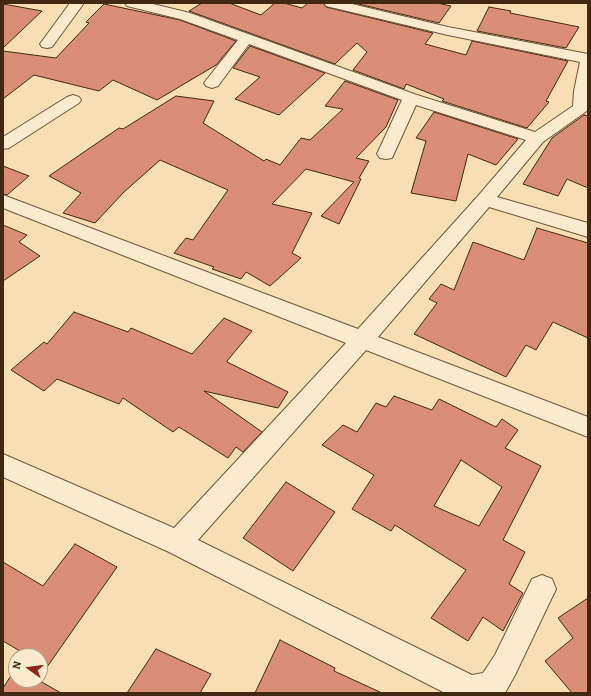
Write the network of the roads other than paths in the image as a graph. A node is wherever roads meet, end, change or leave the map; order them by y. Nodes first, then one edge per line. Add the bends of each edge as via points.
1 (77, 3) edge
2 (132, 3) edge
3 (331, 3) edge
4 (246, 39) junction
5 (48, 44) dead end
6 (588, 59) edge
7 (588, 62) edge
8 (212, 83) dead end
9 (585, 92) edge
10 (411, 98) junction
11 (73, 100) dead end
12 (537, 138) junction
13 (3, 144) edge
14 (386, 154) dead end
15 (485, 200) junction
16 (3, 201) edge
17 (588, 230) edge
18 (362, 340) junction
19 (588, 427) edge
20 (3, 465) edge
21 (178, 543) junction
22 (542, 589) dead end

1 - 5 street
2 - 4 street via 185,16
3 - 6 street via 448,31
4 - 8 street
4 - 10 street
7 - 9 street
9 - 12 street via 581,108
10 - 12 street
10 - 14 street
11 - 13 street
12 - 15 street
15 - 17 street
15 - 18 street
16 - 18 street
18 - 19 street
18 - 21 street
20 - 21 street
21 - 22 street via 471,690 492,686

